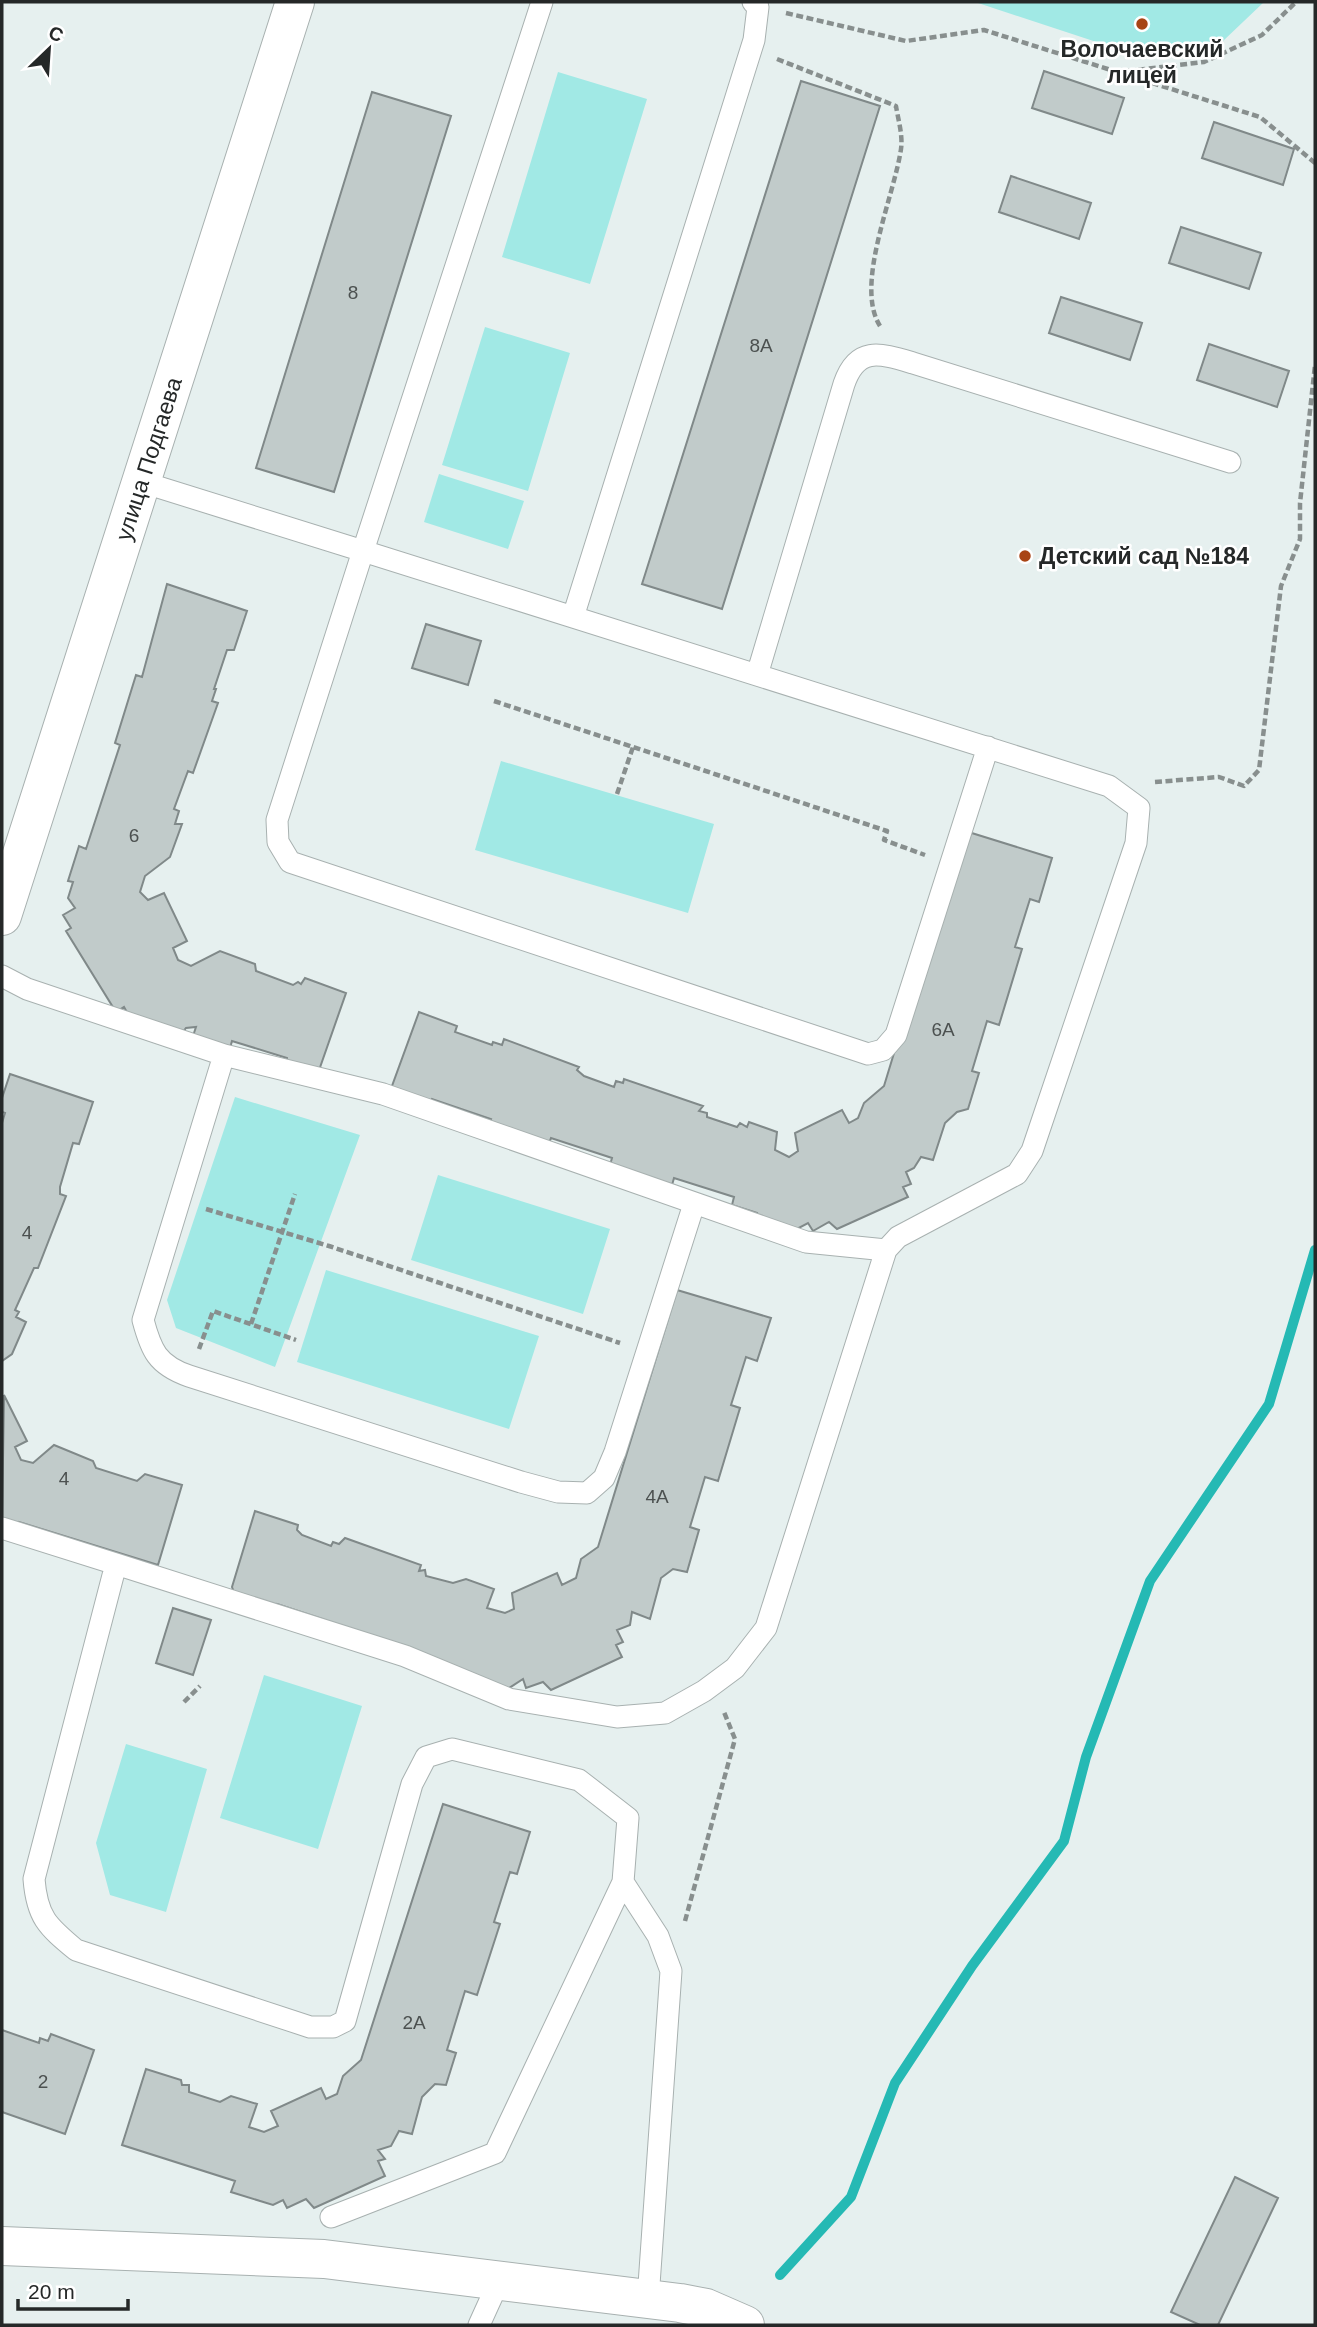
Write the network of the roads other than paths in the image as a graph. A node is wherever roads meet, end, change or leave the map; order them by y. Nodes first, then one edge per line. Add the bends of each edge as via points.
1 (295, 2) edge
2 (542, 2) edge
3 (755, 4) edge
4 (1230, 462) dead end
5 (142, 482) junction
6 (363, 551) junction
7 (573, 617) junction
8 (757, 675) junction
9 (988, 747) junction
10 (2, 916) edge
11 (2, 976) edge
12 (224, 1055) junction
13 (694, 1204) junction
14 (886, 1250) junction
15 (2, 1528) edge
16 (116, 1564) junction
17 (623, 1882) junction
18 (331, 2217) dead end
19 (2, 2246) edge
20 (499, 2281) junction
21 (648, 2299) junction
22 (479, 2325) edge
23 (745, 2325) edge

1 - 5 street, улица Подгаева
2 - 6 lane
3 - 7 lane via 751,49
4 - 8 lane via 913,363 860,356 850,365
5 - 6 lane
5 - 10 street, улица Подгаева
6 - 7 lane
6 - 9 lane via 277,820 278,842 290,862 868,1054 883,1050 896,1035
7 - 8 lane
8 - 9 lane
9 - 14 lane via 1109,786 1139,808 1136,843 1032,1151 1017,1174 898,1237
11 - 12 lane via 27,989
12 - 13 lane via 383,1094
12 - 13 lane via 143,1320 151,1350 172,1370 188,1376 521,1482 558,1492 587,1493 604,1478
13 - 14 lane via 806,1242
14 - 16 lane via 766,1628 735,1668 665,1713 617,1717 509,1699 405,1656
15 - 16 lane
16 - 17 lane via 34,1879 36,1905 48,1927 76,1950 310,2027 333,2027 345,2021 412,1784 426,1757 453,1749 579,1780 628,1818
17 - 18 lane via 495,2153
17 - 21 lane via 658,1936 671,1971
19 - 20 street via 324,2259
20 - 21 street
20 - 22 lane
21 - 23 street via 706,2308

